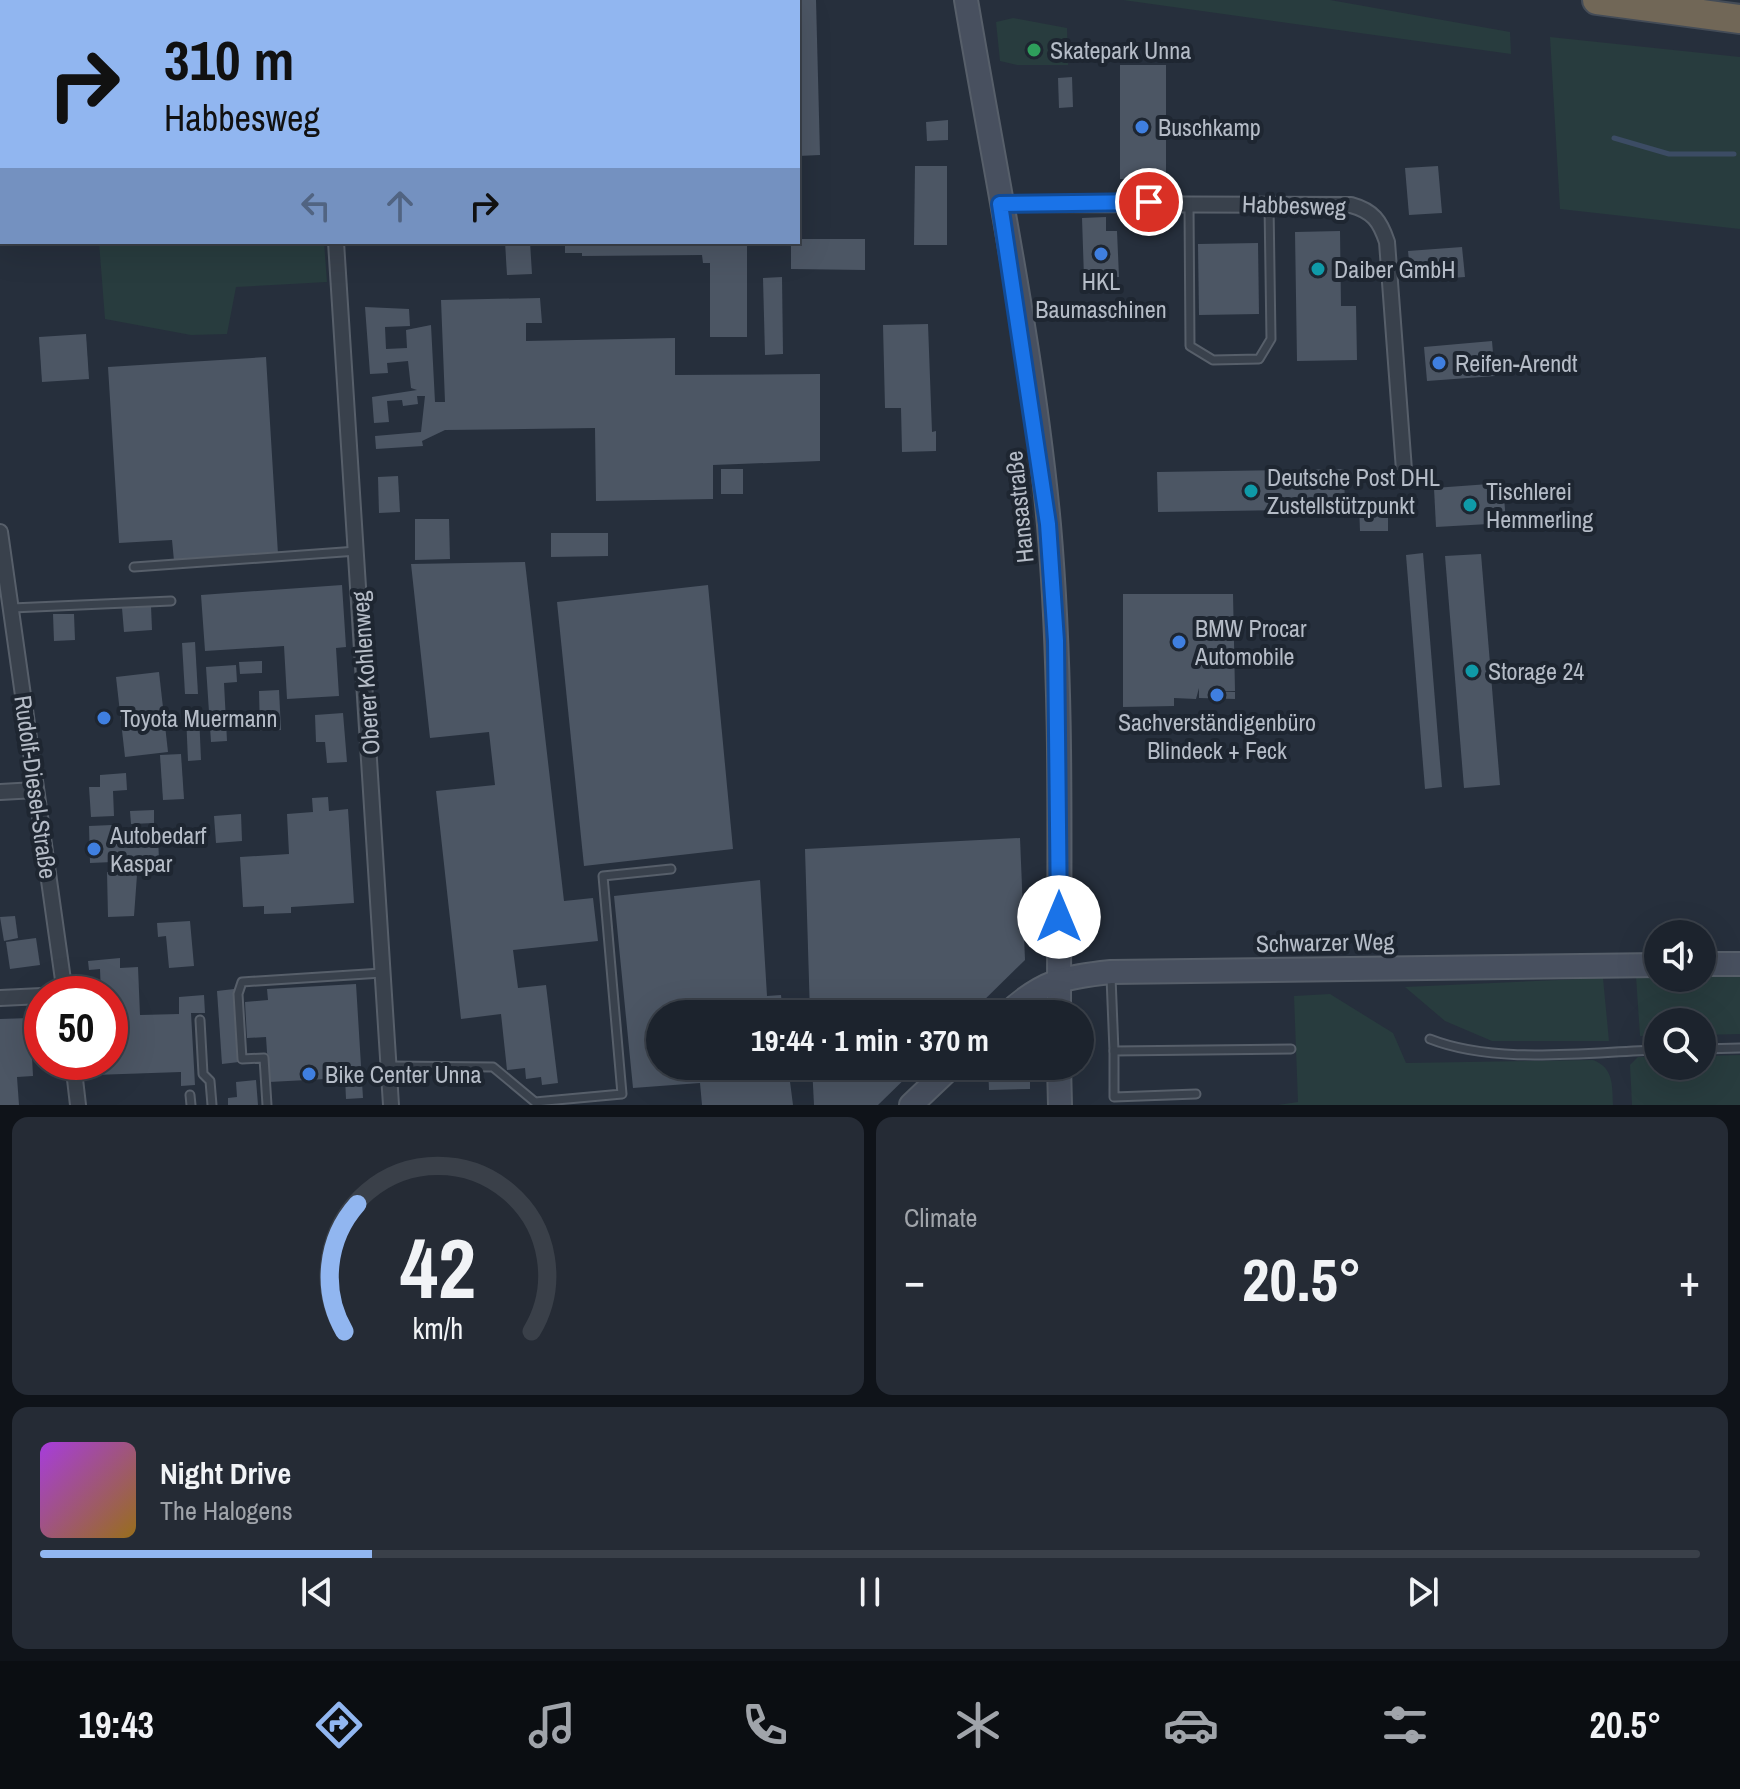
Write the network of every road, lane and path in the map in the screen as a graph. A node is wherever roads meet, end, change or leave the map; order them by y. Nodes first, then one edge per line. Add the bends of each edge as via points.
1 (966, 0) edge
2 (1598, 0) edge
3 (1740, 19) edge
4 (1189, 202) junction
5 (1000, 204) junction
6 (1269, 204) junction
7 (336, 244) edge
8 (1404, 470) dead end
9 (0, 532) edge
10 (357, 551) junction
11 (134, 567) dead end
12 (171, 601) dead end
13 (12, 608) junction
14 (36, 790) junction
15 (0, 792) edge
16 (671, 869) dead end
17 (1716, 964) edge
18 (1740, 964) edge
19 (1644, 965) edge
20 (1111, 972) junction
21 (384, 973) junction
22 (62, 976) edge
23 (1059, 979) junction
24 (24, 997) edge
25 (0, 998) edge
26 (1024, 1000) edge
27 (1059, 1000) edge
28 (200, 1020) dead end
29 (1430, 1039) dead end
30 (1740, 1048) edge
31 (1291, 1049) dead end
32 (1716, 1049) edge
33 (1644, 1050) edge
34 (1114, 1051) junction
35 (390, 1066) junction
36 (75, 1080) edge
37 (937, 1080) edge
38 (1059, 1080) edge
39 (1196, 1094) dead end
40 (190, 1095) dead end
41 (78, 1105) edge
42 (191, 1105) edge
43 (212, 1105) edge
44 (267, 1105) edge
45 (391, 1105) edge
46 (911, 1105) edge
47 (1060, 1105) edge

1 - 5 main road, Hansastraße
2 - 3 highway
4 - 5 street, Habbesweg
4 - 6 street, Habbesweg
4 - 6 lane via 1190,346 1213,360 1259,359 1271,339
5 - 23 main road, Hansastraße via 1049,536 1056,641
6 - 8 street, Habbesweg via 1351,205 1368,210 1381,223 1387,242
7 - 10 street, Oberer Kohlenweg
9 - 13 street, Rudolf-Diesel-Straße
10 - 11 lane
10 - 21 street, Oberer Kohlenweg
12 - 13 lane
13 - 14 street, Rudolf-Diesel-Straße
14 - 15 street
14 - 22 street, Rudolf-Diesel-Straße
16 - 35 lane via 603,876 622,1094 535,1102 493,1067
17 - 18 main road
19 - 20 main road, Schwarzer Weg
20 - 23 main road, Schwarzer Weg
20 - 34 lane
21 - 35 street, Oberer Kohlenweg
21 - 44 lane via 242,982 242,1059 264,1058
23 - 26 main road
23 - 27 main road, Hansastraße
24 - 25 street
28 - 43 lane via 203,1074 210,1081
29 - 33 lane via 1489,1053
30 - 32 lane
31 - 34 lane
34 - 39 lane via 1114,1097
35 - 45 street, Oberer Kohlenweg
36 - 41 street
37 - 46 main road
38 - 47 main road
40 - 42 lane

